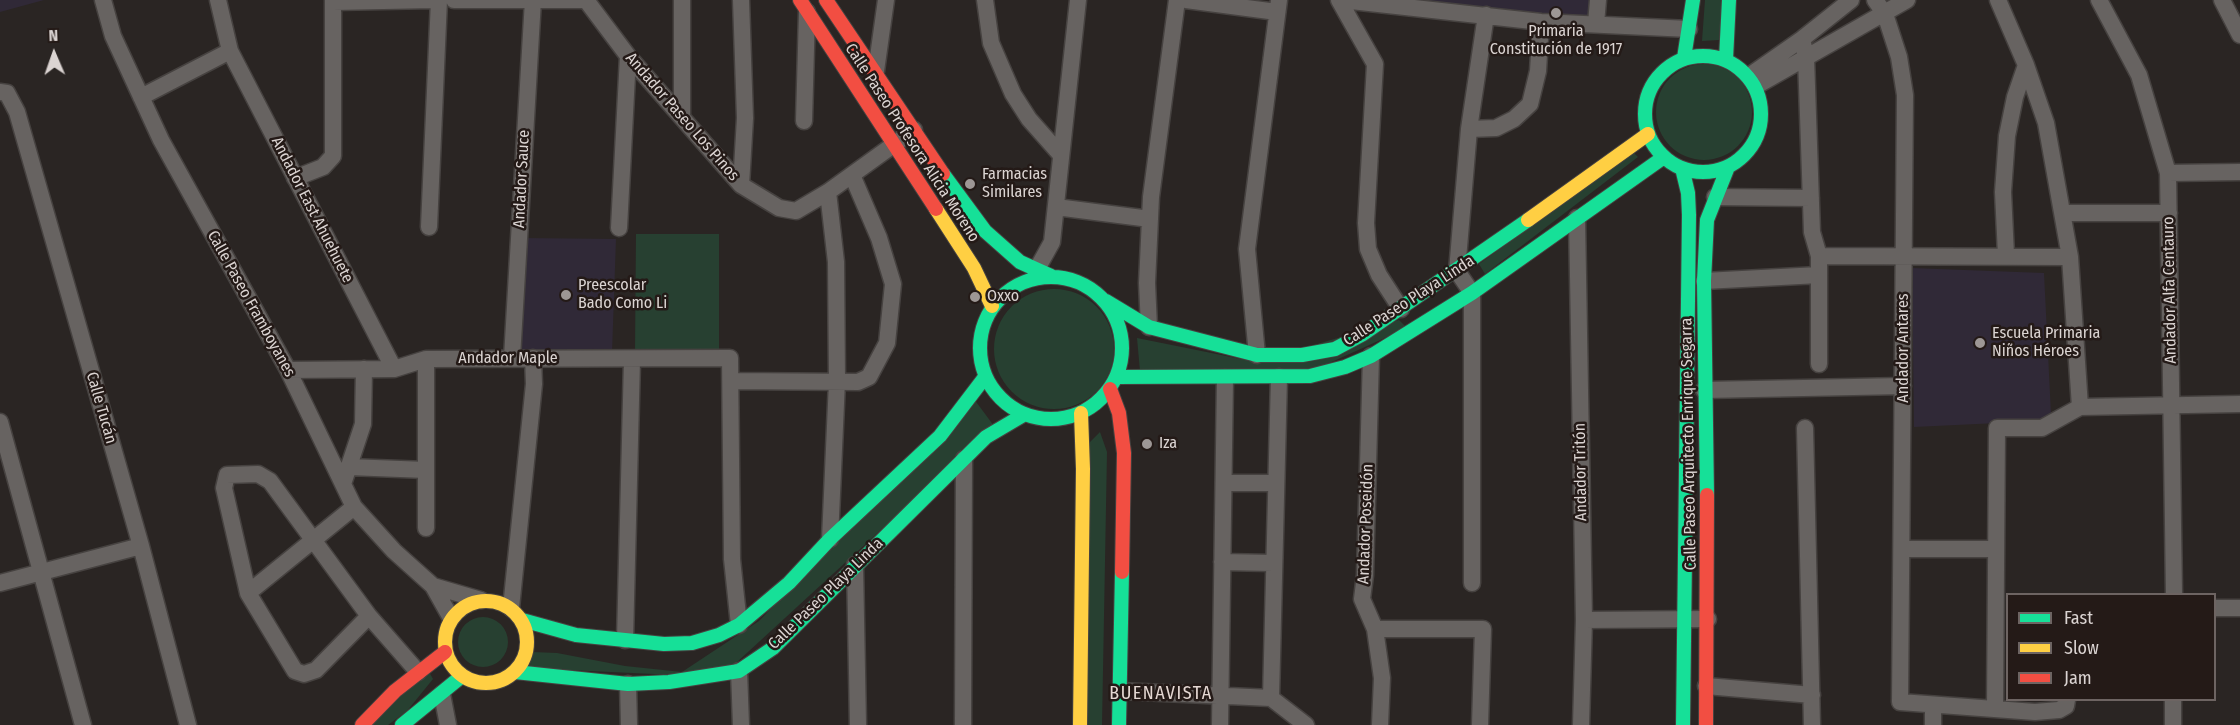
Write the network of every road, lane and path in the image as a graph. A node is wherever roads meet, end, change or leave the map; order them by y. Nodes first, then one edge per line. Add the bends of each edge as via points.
1 (103, 0) edge
2 (218, 0) edge
3 (434, 0) edge
4 (439, 0) edge
5 (454, 0) edge
6 (533, 0) edge
7 (586, 0) edge
8 (682, 0) edge
9 (741, 0) edge
10 (826, 0) edge
11 (886, 0) edge
12 (985, 0) edge
13 (1078, 0) edge
14 (1177, 0) edge
15 (1186, 0) edge
16 (1340, 0) edge
17 (1598, 0) edge
18 (1693, 0) edge
19 (1729, 0) edge
20 (1851, 0) edge
21 (1875, 0) edge
22 (1907, 0) edge
23 (1998, 0) edge
24 (2099, 0) edge
25 (2222, 0) edge
26 (333, 1) edge
27 (803, 6) edge
28 (1278, 6) edge
29 (1885, 14) junction
30 (1486, 15) junction
31 (1541, 22) junction
32 (1596, 24) junction
33 (1689, 29) junction
34 (2240, 35) edge
35 (1802, 39) junction
36 (230, 51) junction
37 (628, 56) junction
38 (1806, 57) junction
39 (1684, 58) junction
40 (1726, 59) junction
41 (2026, 66) junction
42 (876, 71) junction
43 (1753, 81) junction
44 (3, 93) edge
45 (141, 97) junction
46 (682, 117) junction
47 (804, 121) dead end
48 (1469, 129) junction
49 (914, 130) junction
50 (1648, 134) junction
51 (894, 143) junction
52 (1060, 153) junction
53 (1664, 157) junction
54 (1728, 167) junction
55 (1682, 168) junction
56 (2240, 172) edge
57 (2168, 174) junction
58 (852, 175) junction
59 (296, 178) junction
60 (741, 185) junction
61 (828, 192) junction
62 (1715, 197) junction
63 (1811, 198) junction
64 (1056, 207) junction
65 (2063, 213) junction
66 (2169, 213) junction
67 (1577, 218) junction
68 (1150, 219) junction
69 (429, 227) dead end
70 (619, 228) dead end
71 (2006, 255) junction
72 (1819, 256) junction
73 (1904, 256) junction
74 (2070, 257) junction
75 (1457, 271) junction
76 (1044, 272) junction
77 (1819, 275) junction
78 (1704, 281) junction
79 (1472, 293) junction
80 (1106, 301) junction
81 (992, 306) junction
82 (1401, 309) junction
83 (1149, 327) junction
84 (1257, 355) junction
85 (1371, 356) junction
86 (512, 358) junction
87 (533, 358) junction
88 (426, 359) junction
89 (632, 360) junction
90 (1819, 364) dead end
91 (364, 369) junction
92 (394, 369) junction
93 (288, 370) junction
94 (985, 376) junction
95 (1279, 377) junction
96 (1225, 378) junction
97 (732, 381) junction
98 (837, 381) junction
99 (1113, 383) junction
100 (1903, 386) junction
101 (1704, 390) junction
102 (2172, 404) junction
103 (2240, 404) edge
104 (2080, 407) junction
105 (1081, 413) junction
106 (1025, 414) junction
107 (0, 422) edge
108 (1805, 428) dead end
109 (964, 459) junction
110 (349, 467) junction
111 (426, 470) junction
112 (1224, 483) junction
113 (1275, 483) junction
114 (344, 484) junction
115 (354, 507) junction
116 (426, 528) dead end
117 (830, 538) junction
118 (314, 542) junction
119 (141, 546) junction
120 (1903, 549) junction
121 (1996, 549) junction
122 (1222, 562) junction
123 (1273, 563) junction
124 (855, 565) junction
125 (41, 572) junction
126 (0, 583) edge
127 (1472, 583) dead end
128 (433, 586) junction
129 (248, 593) junction
130 (2174, 593) edge
131 (481, 600) junction
132 (2216, 608) edge
133 (2240, 608) edge
134 (517, 614) junction
135 (369, 616) junction
136 (451, 618) junction
137 (1684, 619) junction
138 (1708, 619) junction
139 (1584, 620) junction
140 (739, 625) junction
141 (1375, 629) junction
142 (2002, 634) edge
143 (625, 640) junction
144 (445, 652) junction
145 (739, 670) junction
146 (418, 672) junction
147 (516, 672) junction
148 (462, 676) junction
149 (628, 684) junction
150 (1707, 686) junction
151 (1120, 691) junction
152 (442, 694) junction
153 (1812, 695) junction
154 (1220, 698) junction
155 (1271, 698) junction
156 (2067, 701) edge
157 (2173, 701) edge
158 (1933, 705) junction
159 (1995, 709) junction
160 (2049, 718) edge
161 (83, 725) edge
162 (188, 725) edge
163 (362, 725) edge
164 (402, 725) edge
165 (448, 725) edge
166 (629, 725) edge
167 (741, 725) edge
168 (858, 725) edge
169 (963, 725) edge
170 (1080, 725) edge
171 (1119, 725) edge
172 (1220, 725) edge
173 (1306, 725) edge
174 (1380, 725) edge
175 (1480, 725) edge
176 (1581, 725) edge
177 (1683, 725) edge
178 (1706, 725) edge
179 (1812, 725) edge
180 (1933, 725) edge
181 (2173, 725) edge

1 - 45 street, Calle Paseo Framboyanes via 113,36
2 - 36 street, Andador East Ahuehuete
3 - 26 street
4 - 69 street
5 - 6 street
6 - 7 street
6 - 86 street, Andador Sauce
7 - 37 street, Andador Paseo Los Pinos
8 - 46 street
9 - 60 street
10 - 42 street, Calle Paseo Profesora Alicia Moreno
11 - 42 street
12 - 52 street via 991,43 1013,94 1029,119
13 - 52 street
14 - 68 street
15 - 28 street
16 - 30 street
16 - 82 street via 1375,64 1368,249
17 - 32 street
18 - 33 street
19 - 40 street
20 - 35 street
21 - 29 street, Andador Antares
22 - 29 street
23 - 41 street
24 - 57 street, Andador Alfa Centauro via 2139,75
25 - 34 street
26 - 59 street via 333,156 323,166
27 - 47 street
27 - 51 street, Calle Paseo Profesora Alicia Moreno
28 - 84 street via 1247,249
29 - 38 street
29 - 73 street, Andador Antares via 1899,57 1905,95
30 - 31 street
30 - 48 street
31 - 32 street
31 - 48 street via 1538,71 1530,105 1496,128
32 - 33 street
33 - 39 street
35 - 38 street
35 - 43 street
36 - 45 street
36 - 59 street, Andador East Ahuehuete
37 - 46 street, Andador Paseo Los Pinos
37 - 70 street
38 - 43 street
38 - 63 street
39 - 40 street via 1705,54
39 - 50 street via 1668,66 1651,88 1644,116
40 - 43 street
41 - 65 street via 2046,123
41 - 71 street via 2007,136 2003,192
42 - 49 street, Calle Paseo Profesora Alicia Moreno
43 - 54 street via 1763,109 1760,133 1747,153
44 - 119 street, Calle Tucán via 17,112
45 - 93 street, Calle Paseo Framboyanes
46 - 60 street, Andador Paseo Los Pinos
48 - 75 street
49 - 51 street, Andador Paseo Los Pinos
49 - 76 street, Calle Paseo Profesora Alicia Moreno via 985,231 1020,262
50 - 53 street
50 - 75 street, Calle Paseo Playa Linda
51 - 58 street, Andador Paseo Los Pinos
51 - 81 street, Calle Paseo Profesora Alicia Moreno via 974,268
52 - 64 street
53 - 55 street
53 - 67 street, Calle Paseo Playa Linda
54 - 55 street via 1713,172
54 - 62 street, Calle Paseo Arquitecto Enrique Segarra
55 - 137 street, Calle Paseo Arquitecto Enrique Segarra via 1689,215
56 - 57 street
57 - 66 street, Andador Alfa Centauro
58 - 61 street, Andador Paseo Los Pinos
58 - 98 street via 879,238 893,284 887,343 869,377 858,382
59 - 92 street, Andador East Ahuehuete
60 - 61 street, Andador Paseo Los Pinos via 779,208 796,211
61 - 98 street via 836,262
62 - 63 street
62 - 78 street, Calle Paseo Arquitecto Enrique Segarra via 1707,220
63 - 72 street via 1812,232
64 - 68 street
64 - 76 street
65 - 66 street
65 - 74 street
66 - 102 street, Andador Alfa Centauro
67 - 79 street, Calle Paseo Playa Linda
67 - 139 street, Andador Tritón
68 - 83 street
71 - 73 street
71 - 74 street
72 - 73 street
72 - 77 street
73 - 100 street, Andador Antares
74 - 104 street
75 - 79 street
75 - 82 street, Calle Paseo Playa Linda
76 - 80 street via 1081,283
76 - 81 street via 1008,290
77 - 78 street
77 - 90 street
78 - 101 street, Calle Paseo Arquitecto Enrique Segarra
79 - 85 street, Calle Paseo Playa Linda
79 - 127 street
80 - 83 street, Calle Paseo Playa Linda
80 - 99 street via 1119,324 1123,351
81 - 94 street via 979,340
82 - 84 street, Calle Paseo Playa Linda via 1335,349 1302,355
83 - 84 street, Calle Paseo Playa Linda
85 - 95 street, Calle Paseo Playa Linda via 1310,376
85 - 141 street, Andador Poseidón via 1362,598
86 - 87 street, Andador Maple
86 - 88 street, Andador Maple
87 - 89 street, Andador Maple
87 - 134 street
88 - 92 street, Andador Maple
88 - 111 street
89 - 97 street, Andador Maple via 730,358
89 - 143 street
91 - 92 street, Andador Maple
91 - 93 street, Andador Maple
91 - 110 street via 363,424
93 - 114 street, Calle Paseo Framboyanes
94 - 106 street via 1002,399
94 - 117 street, Calle Paseo Playa Linda via 940,436
95 - 96 street, Calle Paseo Playa Linda
95 - 113 street
96 - 99 street, Calle Paseo Playa Linda
96 - 112 street
97 - 98 street
97 - 140 street via 732,559
98 - 117 street
99 - 105 street via 1097,403
99 - 151 street via 1124,453
100 - 101 street
100 - 120 street, Andador Antares
101 - 138 street, Calle Paseo Arquitecto Enrique Segarra
102 - 103 street
102 - 104 street
102 - 130 street, Andador Alfa Centauro
104 - 121 street via 2042,428 1997,428
105 - 106 street via 1043,419
105 - 170 street
106 - 109 street, Calle Paseo Playa Linda via 986,437
107 - 125 street
108 - 153 street
109 - 124 street, Calle Paseo Playa Linda
109 - 169 street
110 - 111 street
110 - 114 street
111 - 116 street
112 - 113 street
112 - 122 street
113 - 123 street
114 - 115 street, Calle Paseo Framboyanes
115 - 118 street
115 - 128 street, Calle Paseo Framboyanes
117 - 140 street, Calle Paseo Playa Linda via 789,583
118 - 129 street
118 - 129 street via 270,481 258,474 227,475 224,488
118 - 135 street
119 - 125 street
119 - 162 street, Calle Tucán
120 - 121 street
120 - 158 street, Andador Antares via 1900,702
121 - 142 street
122 - 123 street
122 - 154 street
123 - 155 street
124 - 145 street, Calle Paseo Playa Linda via 773,648
124 - 168 street
125 - 126 street
125 - 161 street
128 - 131 street, Calle Paseo Framboyanes
128 - 136 street, Calle Paseo Framboyanes
129 - 135 street via 289,663 304,674 316,670
131 - 134 street via 497,601
131 - 136 street via 464,606
132 - 133 street
134 - 143 street, Calle Paseo Playa Linda via 576,635
134 - 147 street via 527,633 528,647
135 - 146 street
136 - 144 street via 444,635
137 - 138 street
137 - 139 street
137 - 177 street, Calle Paseo Arquitecto Enrique Segarra
138 - 150 street, Calle Paseo Arquitecto Enrique Segarra
139 - 176 street, Andador Tritón
140 - 143 street, Calle Paseo Playa Linda via 692,643
141 - 174 street, Andador Poseidón via 1382,678
141 - 175 street via 1483,629
142 - 159 street
144 - 146 street
144 - 148 street via 451,666
145 - 149 street, Calle Paseo Playa Linda via 705,678
145 - 167 street
146 - 163 street
147 - 148 street via 499,682 479,683
147 - 149 street, Calle Paseo Playa Linda
148 - 152 street
149 - 166 street
150 - 153 street
150 - 178 street, Calle Paseo Arquitecto Enrique Segarra
151 - 154 street
151 - 171 street
152 - 164 street
152 - 165 street
153 - 179 street
154 - 155 street
154 - 172 street
155 - 173 street
156 - 160 street via 2066,706
157 - 181 street
158 - 159 street
158 - 180 street
159 - 160 street

